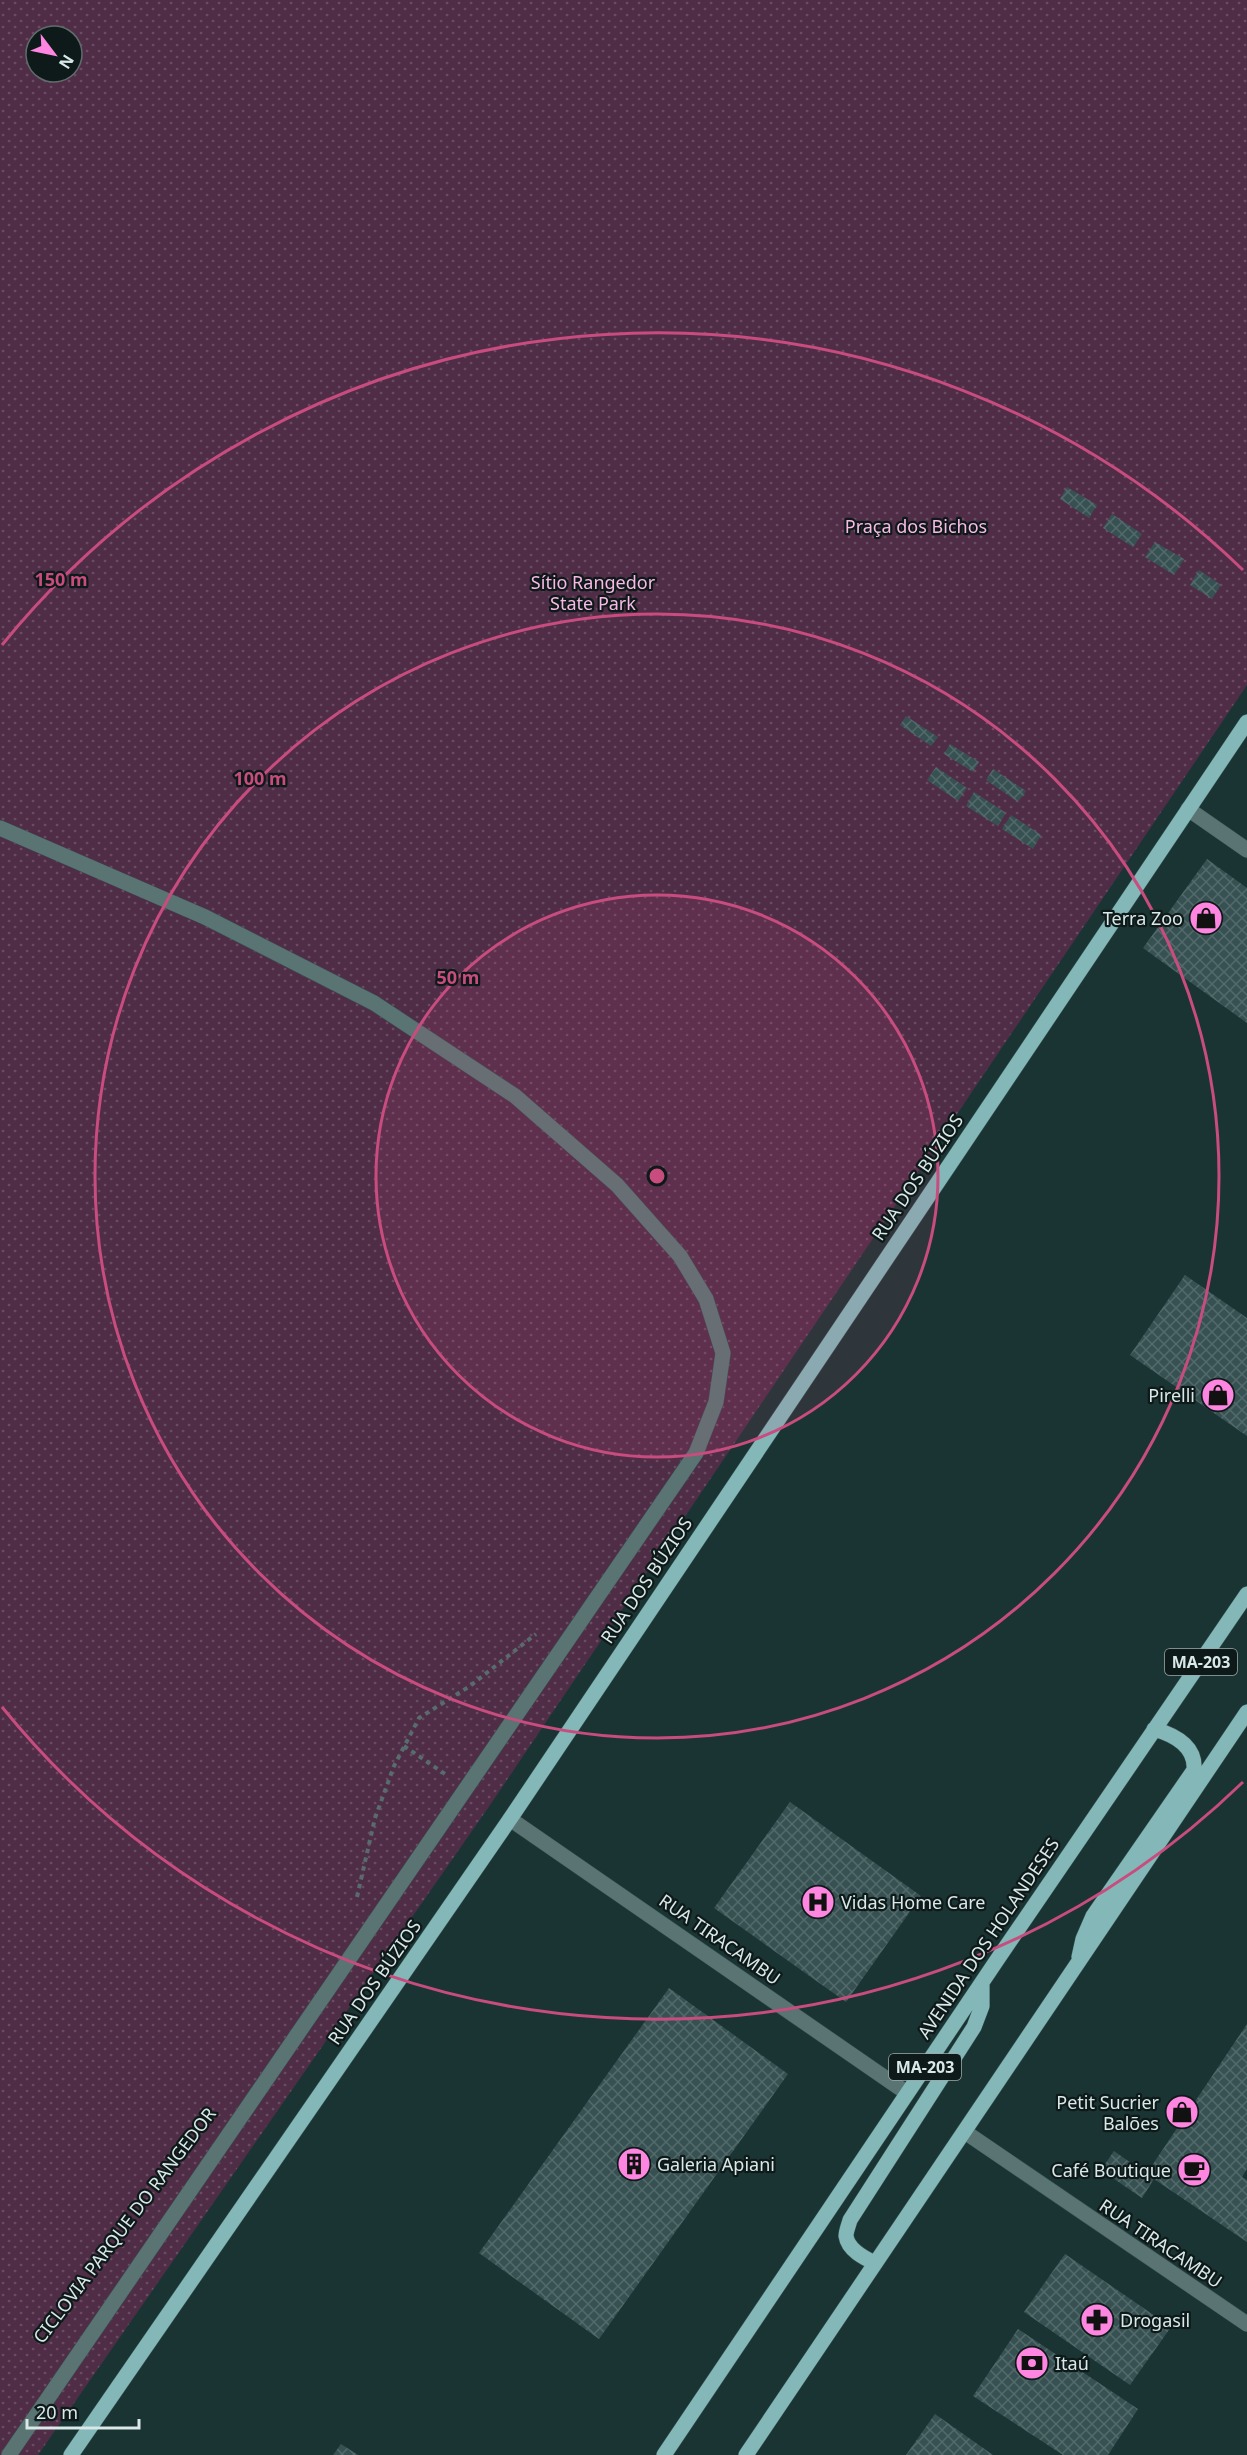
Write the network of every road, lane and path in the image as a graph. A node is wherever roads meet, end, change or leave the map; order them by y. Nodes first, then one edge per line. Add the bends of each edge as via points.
1 (1247, 722) edge
2 (1188, 809) junction
3 (0, 828) edge
4 (1247, 850) edge
5 (1247, 1594) edge
6 (539, 1631) dead end
7 (1247, 1712) edge
8 (1154, 1730) junction
9 (510, 1819) junction
10 (355, 1904) dead end
11 (1077, 1966) junction
12 (982, 1982) junction
13 (908, 2093) junction
14 (965, 2132) junction
15 (875, 2264) junction
16 (1247, 2324) edge
17 (9, 2455) edge
18 (71, 2455) edge
19 (664, 2455) edge
20 (746, 2455) edge

1 - 2 main road, RUA DOS BÚZIOS
2 - 4 street
2 - 9 main road, RUA DOS BÚZIOS
3 - 17 street via 205,917 374,1003 514,1096 617,1185 680,1256 706,1299 723,1353 716,1402 696,1453
5 - 8 main road, AVENIDA DOS HOLANDESES / MA-203
6 - 10 path via 470,1686 419,1718 383,1797
7 - 11 main road
8 - 11 main road via 1167,1733 1188,1749 1195,1758 1194,1770 1093,1916
8 - 12 main road, AVENIDA DOS HOLANDESES / MA-203
9 - 13 street, RUA TIRACAMBU
9 - 18 main road, RUA DOS BÚZIOS
11 - 14 main road
12 - 13 main road, AVENIDA DOS HOLANDESES / MA-203
12 - 15 main road via 982,2006 974,2027 850,2220 846,2235 852,2248
13 - 19 main road, AVENIDA DOS HOLANDESES / MA-203
14 - 15 main road
14 - 16 street, RUA TIRACAMBU
15 - 20 main road

